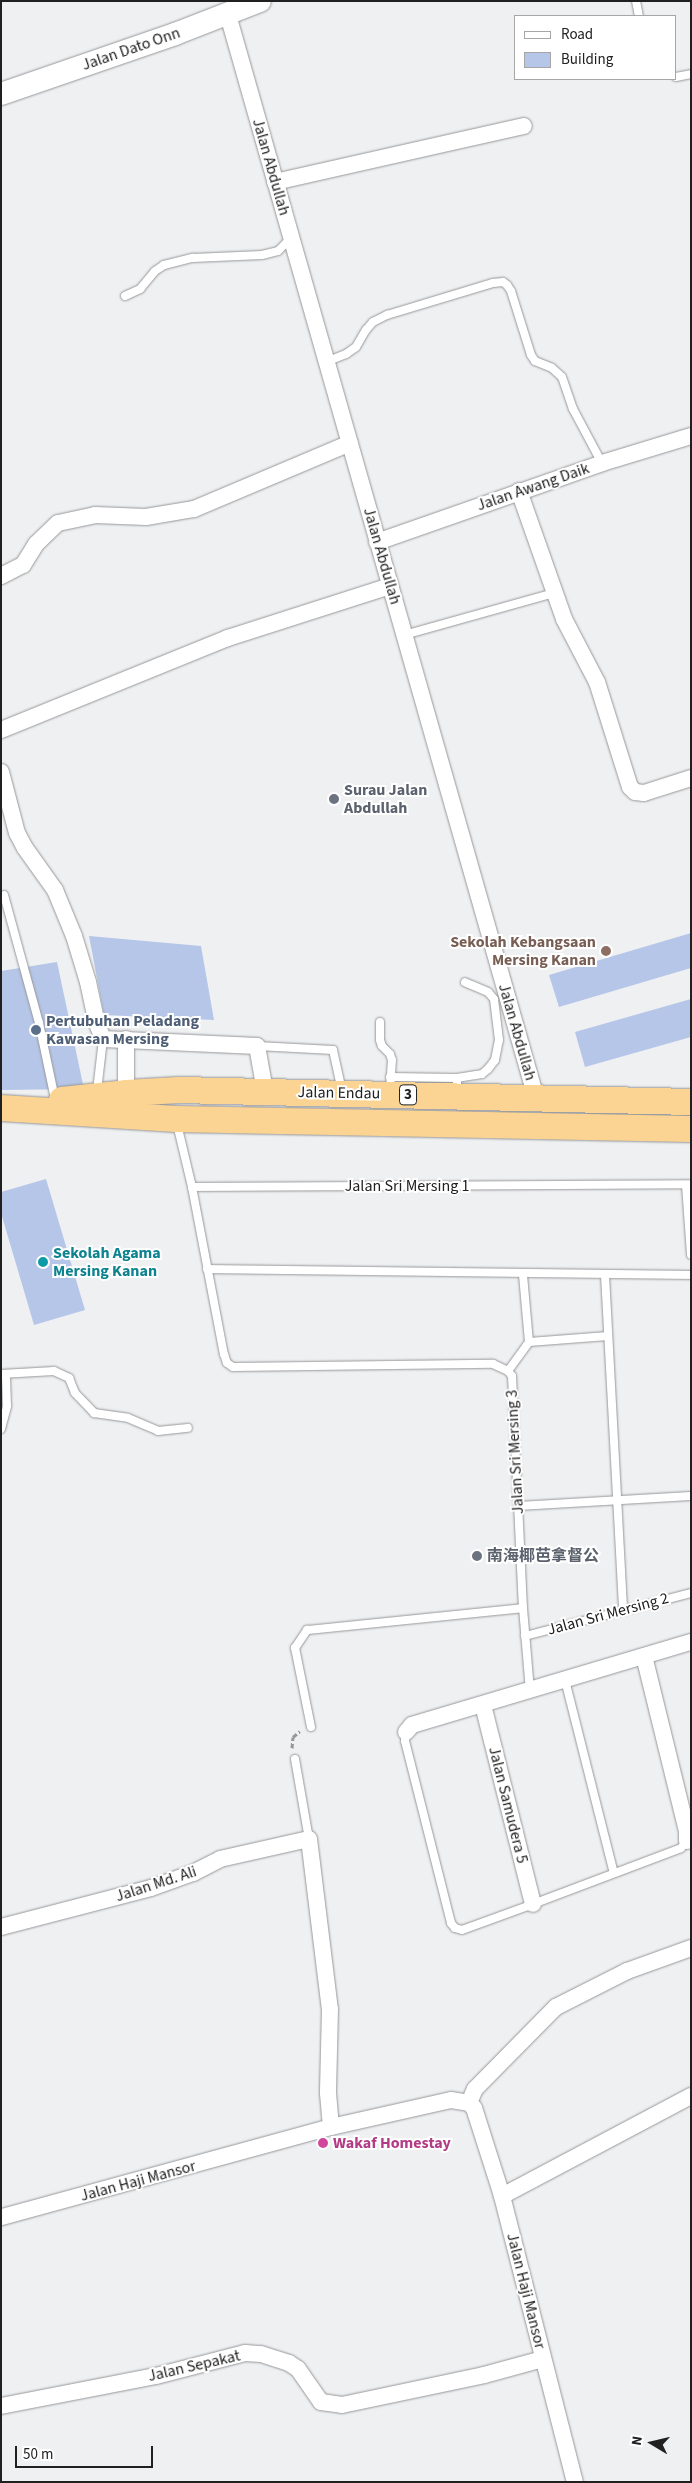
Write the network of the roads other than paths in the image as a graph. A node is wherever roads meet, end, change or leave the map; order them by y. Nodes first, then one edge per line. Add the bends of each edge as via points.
1 (636, 1) edge
2 (252, 3) edge
3 (228, 15) junction
4 (639, 15) edge
5 (691, 74) edge
6 (677, 77) edge
7 (1, 94) edge
8 (524, 126) dead end
9 (275, 182) junction
10 (291, 238) junction
11 (125, 296) dead end
12 (326, 362) junction
13 (691, 436) edge
14 (350, 443) junction
15 (602, 463) junction
16 (519, 491) junction
17 (378, 542) junction
18 (1, 576) edge
19 (390, 586) junction
20 (554, 593) junction
21 (404, 635) junction
22 (1, 730) edge
23 (1, 772) edge
24 (691, 778) edge
25 (4, 895) dead end
26 (465, 982) dead end
27 (380, 1022) dead end
28 (103, 1038) junction
29 (126, 1038) junction
30 (257, 1046) junction
31 (390, 1086) junction
32 (457, 1087) junction
33 (265, 1091) junction
34 (126, 1092) junction
35 (342, 1094) junction
36 (97, 1096) junction
37 (536, 1098) junction
38 (55, 1101) junction
39 (691, 1102) edge
40 (9, 1107) edge
41 (138, 1118) junction
42 (176, 1119) junction
43 (691, 1129) edge
44 (688, 1184) edge
45 (192, 1187) junction
46 (691, 1255) edge
47 (207, 1270) junction
48 (523, 1274) junction
49 (605, 1274) junction
50 (691, 1275) edge
51 (608, 1336) junction
52 (529, 1342) junction
53 (508, 1371) junction
54 (4, 1374) edge
55 (188, 1428) dead end
56 (1, 1429) edge
57 (691, 1496) edge
58 (617, 1500) junction
59 (518, 1506) junction
60 (691, 1593) edge
61 (523, 1608) junction
62 (623, 1611) junction
63 (525, 1636) junction
64 (691, 1642) edge
65 (644, 1656) junction
66 (565, 1680) junction
67 (530, 1691) junction
68 (483, 1705) junction
69 (311, 1728) road end
70 (406, 1732) joint
71 (296, 1759) road end
72 (309, 1840) junction
73 (687, 1841) joint
74 (614, 1873) junction
75 (534, 1904) junction
76 (1, 1927) edge
77 (691, 1948) edge
78 (691, 2096) edge
79 (469, 2103) junction
80 (331, 2126) junction
81 (502, 2196) junction
82 (1, 2217) edge
83 (543, 2359) junction
84 (1, 2406) edge
85 (575, 2482) edge

1 - 4 lane
2 - 3 main road, Jalan Dato Onn
3 - 7 main road, Jalan Dato Onn
3 - 9 street, Jalan Abdullah
5 - 6 lane
8 - 9 street
9 - 10 street, Jalan Abdullah
10 - 11 lane via 278,250 262,255 193,258 164,265 140,289
10 - 12 street, Jalan Abdullah
12 - 14 street, Jalan Abdullah
12 - 15 lane via 356,347 373,322 387,315 493,282 503,282 511,291 531,354 535,361 552,368 562,377 573,409
13 - 15 street, Jalan Awang Daik
14 - 17 street, Jalan Abdullah
14 - 18 street via 194,509 146,517 95,515 58,523 36,544 23,565
15 - 16 street, Jalan Awang Daik
16 - 17 street, Jalan Awang Daik
16 - 20 street
17 - 19 street, Jalan Abdullah
19 - 21 street, Jalan Abdullah
19 - 22 street via 228,638
20 - 21 lane
20 - 24 street via 597,682 630,787 635,792 644,793
21 - 37 street, Jalan Abdullah
23 - 28 street via 17,833 55,890 74,936
25 - 38 lane via 39,1022
26 - 32 lane via 488,992 494,999 499,1040 488,1069
27 - 31 lane via 380,1040 392,1060
28 - 29 street
28 - 36 lane
29 - 30 street
29 - 34 street
30 - 33 street
30 - 35 lane via 333,1050
31 - 32 highway, Jalan Endau / 3
31 - 35 highway, Jalan Endau / 3
32 - 37 highway, Jalan Endau / 3
33 - 34 highway, Jalan Endau / 3
33 - 35 highway, Jalan Endau / 3
34 - 36 highway, Jalan Endau / 3
34 - 41 street
36 - 38 highway, Jalan Endau / 3
37 - 39 highway, Jalan Endau / 3
38 - 40 highway, Jalan Endau / 3
40 - 41 highway, Jalan Endau / 3
41 - 42 highway, Jalan Endau / 3
42 - 43 highway, Jalan Endau / 3
42 - 45 lane
44 - 45 lane, Jalan Sri Mersing 1
44 - 46 lane
45 - 47 lane
47 - 48 lane
47 - 53 lane, Jalan Sri Mersing 3 via 224,1354 227,1363 233,1367 493,1364
48 - 49 lane
48 - 52 lane
49 - 50 lane
49 - 51 lane
51 - 52 lane
51 - 58 lane
52 - 53 lane
53 - 59 lane, Jalan Sri Mersing 3 via 512,1376
54 - 55 lane via 54,1370 69,1378 75,1393 94,1413 128,1418 158,1431
54 - 56 lane via 7,1406
57 - 58 lane
58 - 59 lane
58 - 62 lane
59 - 61 lane, Jalan Sri Mersing 3
60 - 62 lane, Jalan Sri Mersing 2
61 - 63 lane, Jalan Sri Mersing 3
61 - 69 lane via 308,1630 295,1648
62 - 63 lane, Jalan Sri Mersing 2
63 - 67 lane, Jalan Sri Mersing 3
64 - 65 street
65 - 66 street
65 - 73 street
66 - 67 street
66 - 74 lane
67 - 68 street
68 - 70 street via 412,1725
68 - 75 street, Jalan Samudera 5
70 - 75 lane via 405,1741 454,1928 462,1930
71 - 72 lane
72 - 76 street, Jalan Md. Ali via 226,1857 193,1874 151,1888
72 - 80 street via 330,2009 328,2093
73 - 74 lane via 681,1848
74 - 75 lane
77 - 79 street via 627,1971 556,2007 475,2089
78 - 81 street
79 - 80 street, Jalan Haji Mansor via 451,2100
79 - 81 street, Jalan Haji Mansor via 478,2114
80 - 82 street, Jalan Haji Mansor
81 - 83 street, Jalan Haji Mansor
83 - 84 street, Jalan Sepakat via 342,2405 320,2402 298,2369 289,2363 261,2354 245,2353 156,2376
83 - 85 street, Jalan Haji Mansor

